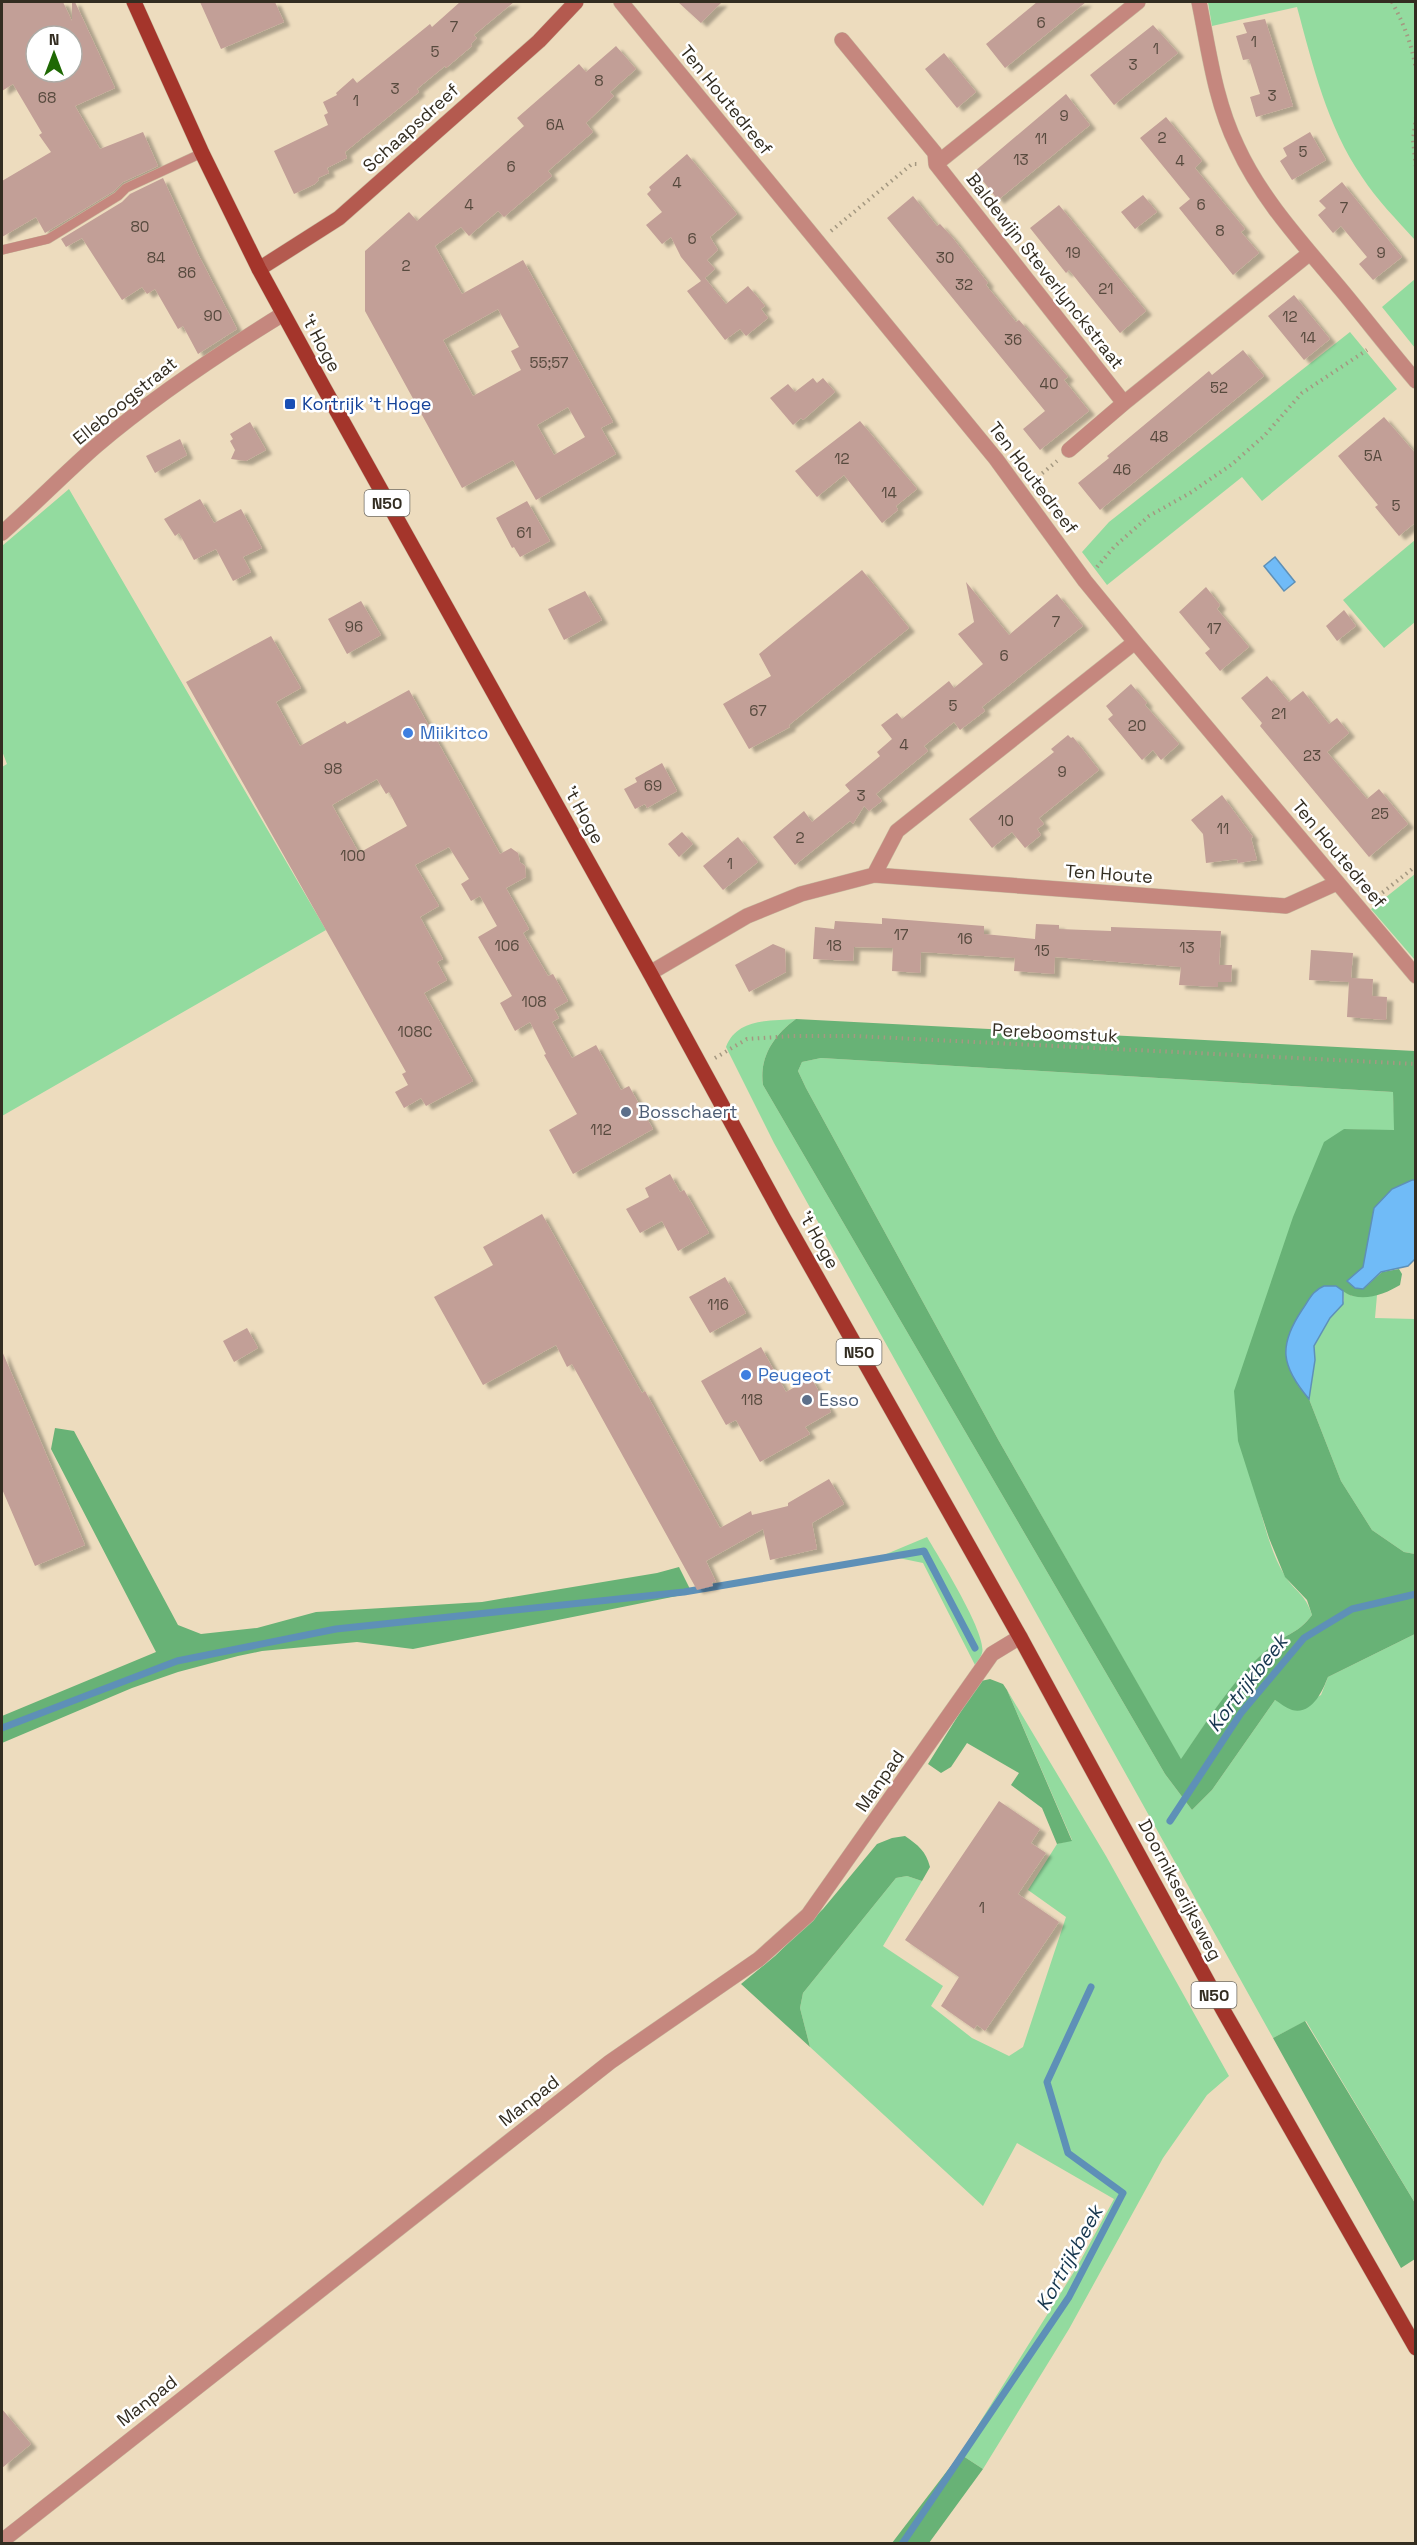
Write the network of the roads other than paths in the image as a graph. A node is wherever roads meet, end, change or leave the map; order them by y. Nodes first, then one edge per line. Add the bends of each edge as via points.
1 (134, 2) edge
2 (576, 2) edge
3 (621, 2) edge
4 (1138, 2) edge
5 (1199, 2) edge
6 (842, 40) dead end
7 (202, 153) junction
8 (936, 164) junction
9 (2, 250) edge
10 (1310, 253) junction
11 (259, 268) junction
12 (283, 314) junction
13 (1414, 380) edge
14 (1124, 403) junction
15 (1069, 450) road end
16 (2, 533) edge
17 (1135, 642) junction
18 (873, 875) junction
19 (1337, 883) junction
20 (650, 973) junction
21 (1416, 976) edge
22 (1020, 1637) junction
23 (1416, 2349) edge
24 (2, 2541) edge

1 - 7 main road, 't Hoge / N50
2 - 11 street, Schaapsdreef via 539,41 339,218
3 - 17 street, Ten Houtedreef via 996,459
4 - 8 street
5 - 10 street via 1218,99 1237,146 1265,195
6 - 8 street, Baldewijn Steverlynckstraat via 935,153
7 - 9 lane via 126,188 48,239
7 - 11 main road, 't Hoge / N50
8 - 14 street, Baldewijn Steverlynckstraat
10 - 13 street
10 - 14 street
11 - 12 main road, 't Hoge / N50
12 - 16 street, Elleboogstraat via 164,393 95,447
12 - 20 main road, 't Hoge / N50
14 - 15 street
17 - 18 street via 897,831
17 - 19 street, Ten Houtedreef
18 - 19 street, Ten Houte via 1286,906
18 - 20 street, Ten Houte via 801,894 747,916
19 - 21 street, Ten Houtedreef
20 - 22 main road, 't Hoge / N50
22 - 23 main road, Doornikserijksweg / N50 via 1223,2010
22 - 24 street, Manpad via 992,1654 808,1915 759,1959 610,2062

